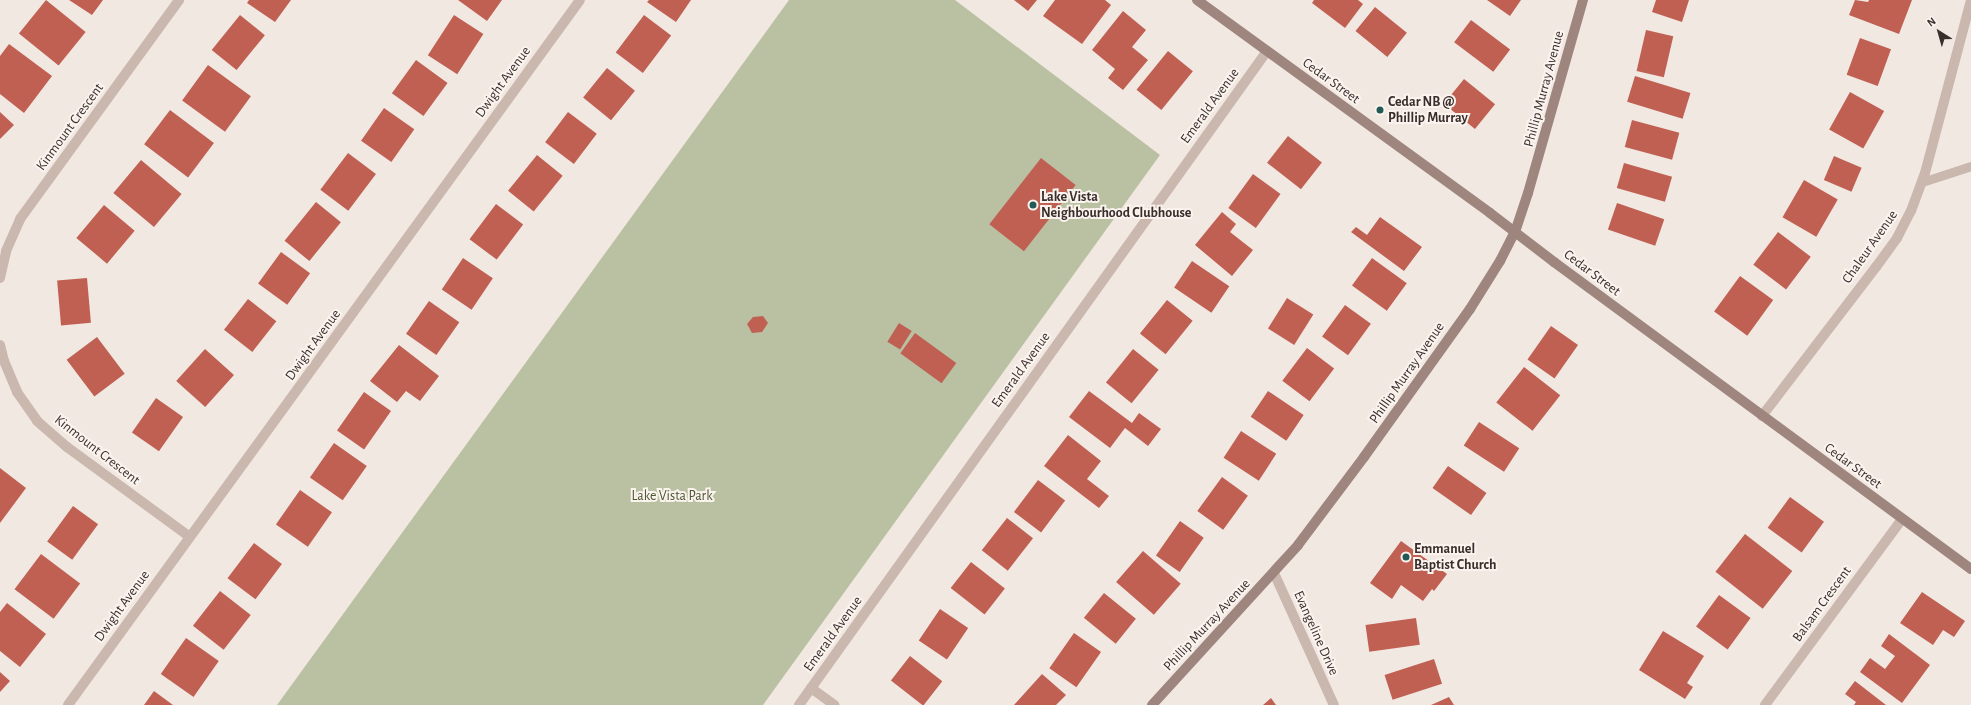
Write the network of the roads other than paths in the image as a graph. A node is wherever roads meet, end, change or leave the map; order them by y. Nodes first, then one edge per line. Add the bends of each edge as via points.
1 (179, 0) edge
2 (580, 0) edge
3 (1197, 0) edge
4 (1583, 0) edge
5 (1971, 0) edge
6 (1267, 52) junction
7 (1971, 166) edge
8 (1922, 182) junction
9 (1515, 232) junction
10 (0, 278) edge
11 (0, 345) edge
12 (1762, 416) junction
13 (1902, 519) junction
14 (190, 537) junction
15 (1971, 569) edge
16 (1274, 573) junction
17 (811, 688) junction
18 (68, 705) edge
19 (799, 705) edge
20 (834, 705) edge
21 (1152, 705) edge
22 (1334, 705) edge
23 (1764, 705) edge

1 - 10 street, Kinmount Crescent via 20,219 6,251
2 - 14 street, Dwight Avenue
3 - 6 street, Cedar Street
4 - 9 street, Phillip Murray Avenue via 1541,153
5 - 8 street, Chaleur Avenue
6 - 9 street, Cedar Street
6 - 17 street, Emerald Avenue
7 - 8 lane
8 - 12 street, Chaleur Avenue via 1912,211 1897,238
9 - 12 street, Cedar Street
9 - 16 street, Phillip Murray Avenue via 1470,309 1364,457
11 - 14 street, Kinmount Crescent via 17,392 37,421 67,447
12 - 13 street, Cedar Street
13 - 15 street, Cedar Street
13 - 23 street, Balsam Crescent
14 - 18 street, Dwight Avenue
16 - 21 street, Phillip Murray Avenue
16 - 22 street, Evangeline Drive
17 - 19 street, Emerald Avenue
17 - 20 street

